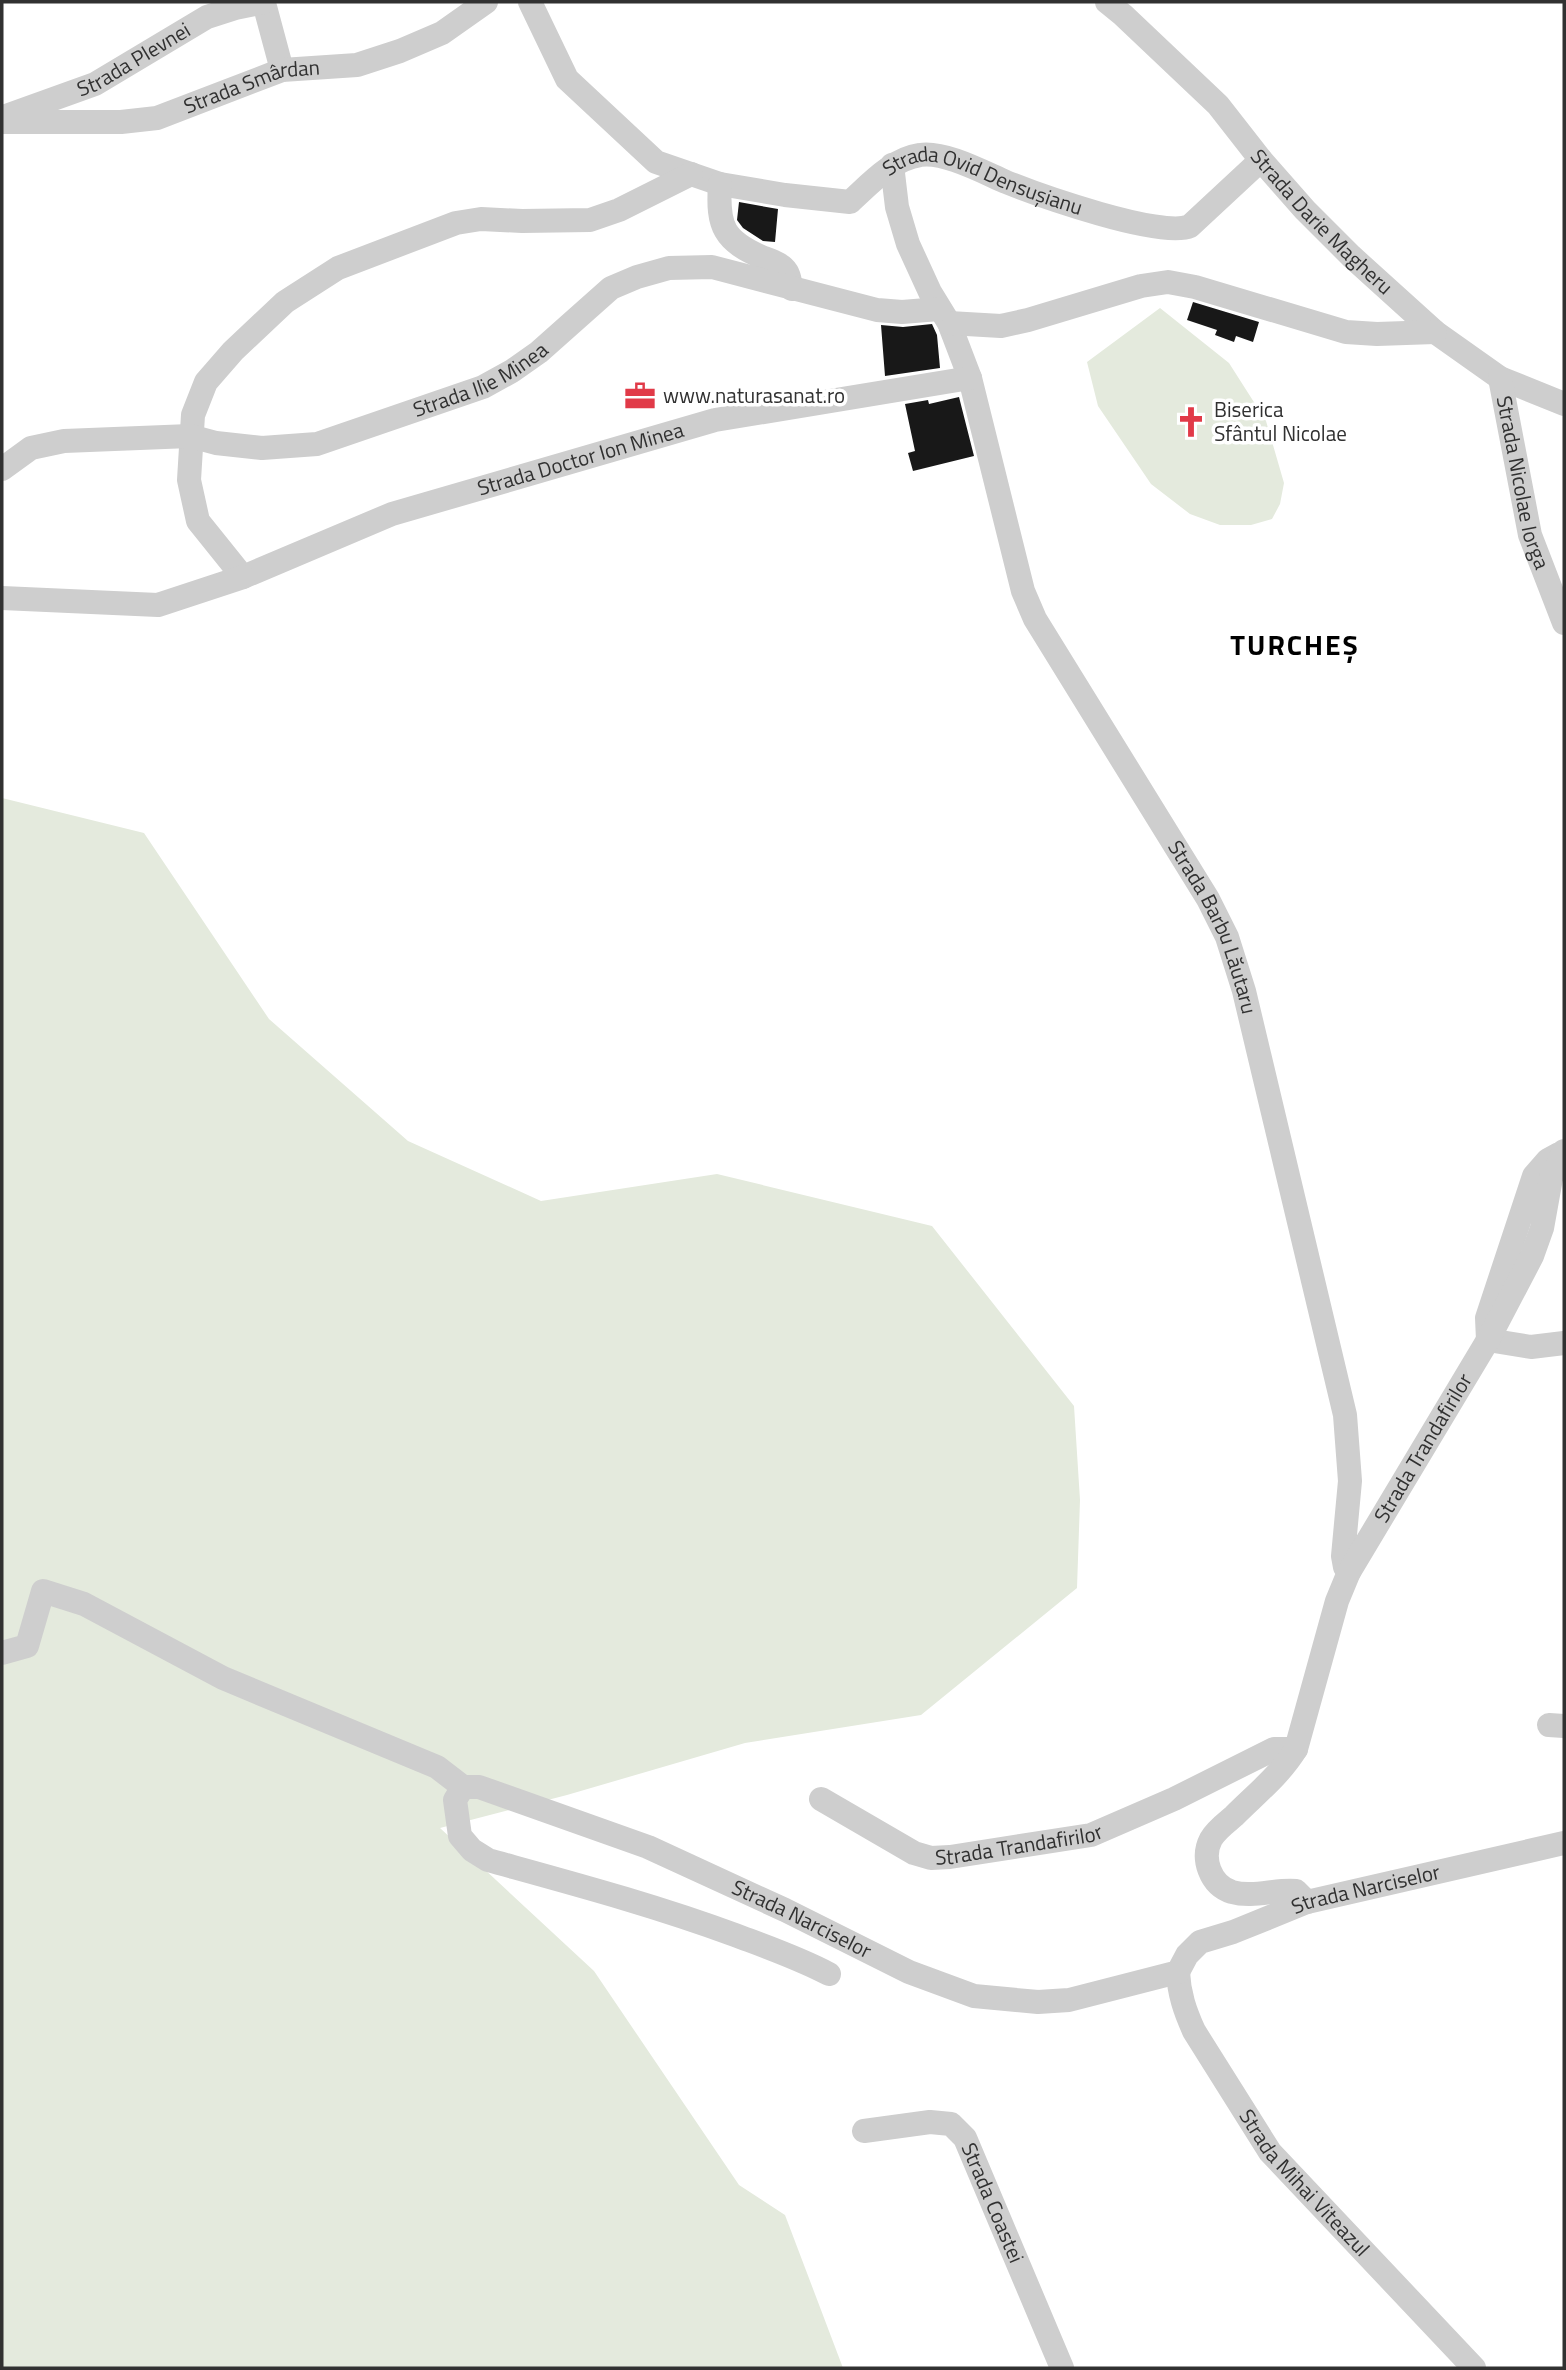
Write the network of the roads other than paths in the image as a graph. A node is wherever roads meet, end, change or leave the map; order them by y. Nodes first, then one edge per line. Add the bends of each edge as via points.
1 (264, 2) edge
2 (486, 2) edge
3 (530, 2) edge
4 (1107, 2) edge
5 (282, 70) junction
6 (2, 119) edge
7 (1261, 160) junction
8 (892, 165) junction
9 (691, 174) junction
10 (720, 184) junction
11 (792, 289) junction
12 (944, 316) junction
13 (1435, 332) junction
14 (970, 378) junction
15 (1500, 378) junction
16 (1564, 404) edge
17 (190, 436) junction
18 (2, 469) edge
19 (243, 577) junction
20 (2, 598) edge
21 (1564, 623) edge
22 (1564, 1151) edge
23 (1488, 1340) junction
24 (1564, 1343) edge
25 (1349, 1572) junction
26 (2, 1653) edge
27 (1296, 1749) junction
28 (463, 1787) junction
29 (821, 1799) dead end
30 (1564, 1843) edge
31 (1307, 1902) junction
32 (1178, 1972) junction
33 (829, 1974) dead end
34 (864, 2131) dead end
35 (1062, 2368) edge
36 (1474, 2368) edge

1 - 5 street
1 - 6 street, Strada Plevnei via 207,17 95,84
2 - 5 street, Strada Smârdan via 442,33 400,51 357,65
3 - 9 street, Strada Ovid Densușianu via 567,79 656,162
4 - 7 street, Strada Darie Magheru via 1218,105
5 - 6 street, Strada Smârdan via 157,118 121,122
7 - 8 street, Strada Ovid Densușianu via 1183,229 1064,203 934,155
7 - 13 street, Strada Darie Magheru via 1342,247
8 - 10 street, Strada Ovid Densușianu via 850,201
8 - 12 street, Strada Barbu Lăutaru via 908,244
9 - 10 street, Strada Ovid Densușianu
9 - 17 street via 590,220 456,223 338,268 285,302 233,351 206,382
10 - 11 street via 721,217 727,233 747,250 779,263 788,273
11 - 12 street, Strada Ilie Minea via 877,310
11 - 17 street, Strada Ilie Minea via 712,268 670,268 611,288 539,352 483,387 317,444 262,448
12 - 13 street, Strada Ilie Minea via 1001,326 1168,282 1346,332
12 - 14 street, Strada Barbu Lăutaru
13 - 15 street, Strada Darie Magheru
14 - 19 street, Strada Doctor Ion Minea via 715,420 392,514
14 - 25 street, Strada Barbu Lăutaru via 1023,591 1035,619 1208,899 1231,948 1345,1415 1350,1481 1343,1556
15 - 16 street, Strada Darie Magheru
15 - 21 street, Strada Nicolae Iorga via 1530,536
17 - 18 street, Strada Ilie Minea via 64,441 31,448
17 - 19 street via 189,480 198,521
19 - 20 street, Strada Doctor Ion Minea via 158,605
22 - 23 street, Strada Trandafirilor via 1551,1178 1532,1256
23 - 24 street via 1531,1348
23 - 25 street, Strada Trandafirilor
25 - 27 street, Strada Trandafirilor
26 - 28 street via 27,1646 43,1591 84,1604 223,1678 437,1767
27 - 29 street, Strada Trandafirilor via 1275,1748 1091,1835 950,1857 914,1853
27 - 31 street, Strada Trandafirilor via 1285,1766 1212,1838 1206,1863 1221,1886 1232,1892 1296,1891
28 - 32 street, Strada Narciselor via 479,1787 648,1847 909,1972 974,1996 1069,2000
28 - 33 street, Strada Narciselor via 455,1800 460,1836 488,1860 702,1923
30 - 31 street, Strada Narciselor
31 - 32 street, Strada Narciselor via 1200,1942 1186,1955
32 - 36 street, Strada Mihai Viteazul via 1185,2012 1270,2152
34 - 35 street, Strada Coastei via 930,2122 951,2124 965,2138

